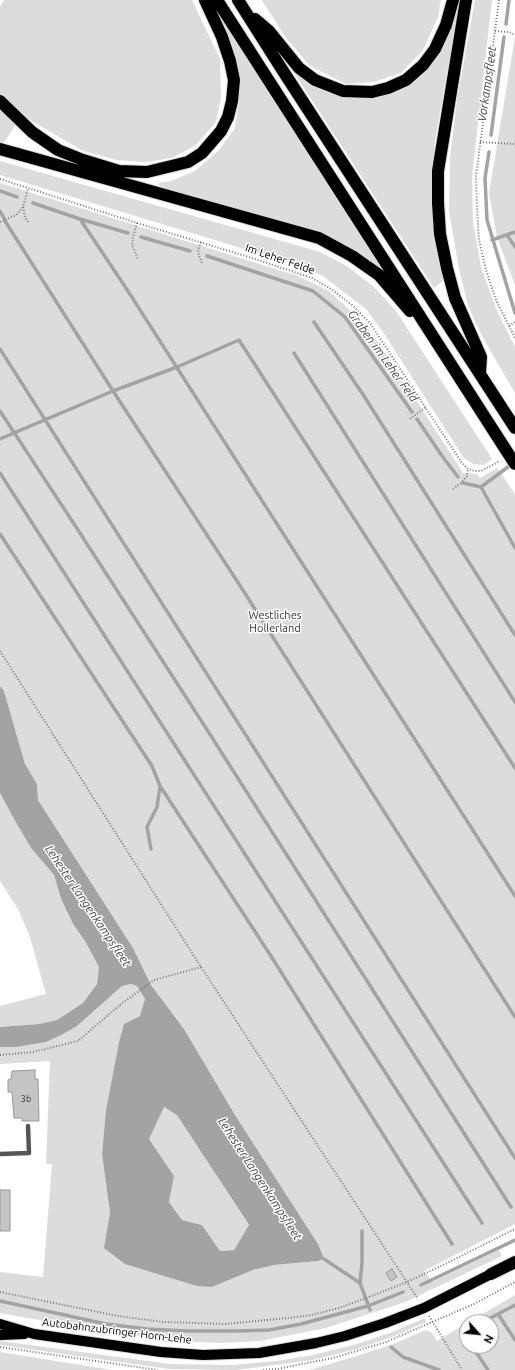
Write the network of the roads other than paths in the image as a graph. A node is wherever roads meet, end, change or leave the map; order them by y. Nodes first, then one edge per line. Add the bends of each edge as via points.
1 (205, 0) edge
2 (217, 0) edge
3 (238, 0) edge
4 (453, 0) edge
5 (466, 0) edge
6 (246, 12) junction
7 (0, 101) edge
8 (0, 149) edge
9 (433, 337) junction
10 (480, 373) junction
11 (515, 428) edge
12 (515, 464) edge
13 (28, 1126) dead end
14 (0, 1154) edge
15 (515, 1262) edge
16 (491, 1274) joint
17 (0, 1324) edge
18 (0, 1334) edge
19 (34, 1334) junction

1 - 7 highway via 230,61 234,80 232,101 221,131 202,153 188,162 147,172 119,171 83,160 58,150 32,132
2 - 9 highway
3 - 6 highway
4 - 6 highway via 446,25 435,49 423,65 406,80 372,92 343,91 315,80 299,68 269,31
5 - 10 highway via 438,171 438,203 440,234 447,268 455,298 481,357
6 - 10 highway
8 - 9 highway via 319,238 352,256 379,275
9 - 12 highway, bridge
10 - 11 highway
13 - 14 lane via 29,1153
15 - 16 highway, Autobahnzubringer Horn-Lehe
16 - 19 main road, Autobahnzubringer Horn-Lehe via 424,1308 385,1323 316,1343 259,1353 203,1355 161,1352
17 - 19 main road, Autobahnzubringer Horn-Lehe
18 - 19 main road, Autobahnzubringer Horn-Lehe

